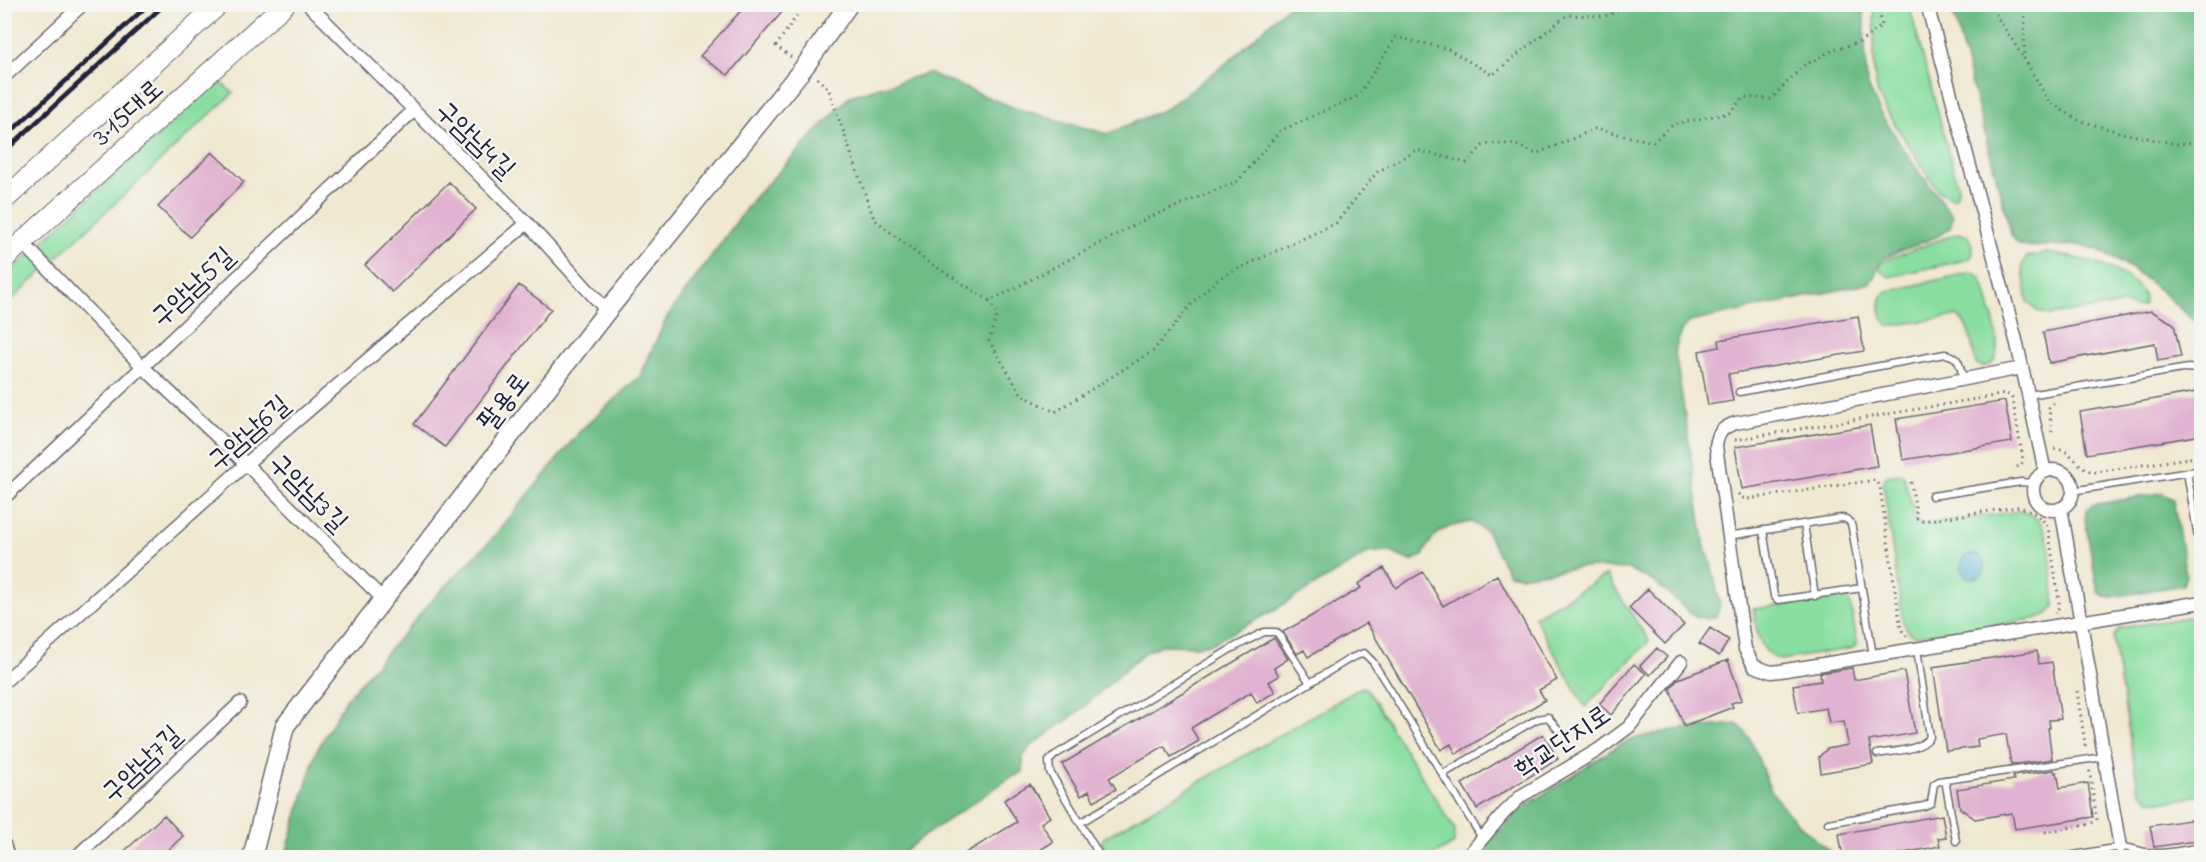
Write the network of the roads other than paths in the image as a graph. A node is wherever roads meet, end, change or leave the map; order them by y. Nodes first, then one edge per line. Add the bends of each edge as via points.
1 (83, 4) edge
2 (219, 4) edge
3 (285, 4) edge
4 (308, 4) edge
5 (849, 4) edge
6 (1927, 4) edge
7 (4, 77) edge
8 (413, 111) junction
9 (4, 200) edge
10 (527, 223) junction
11 (23, 243) junction
12 (4, 259) edge
13 (607, 311) junction
14 (142, 366) junction
15 (2022, 369) junction
16 (2202, 370) edge
17 (1963, 380) junction
18 (1739, 392) dead end
19 (2028, 396) junction
20 (246, 464) junction
21 (2202, 470) edge
22 (2045, 472) junction
23 (2187, 472) junction
24 (2034, 483) junction
25 (2072, 491) junction
26 (1932, 496) dead end
27 (4, 498) edge
28 (2061, 507) junction
29 (2202, 513) edge
30 (2194, 514) junction
31 (1804, 524) junction
32 (1763, 530) junction
33 (1728, 536) junction
34 (2202, 562) edge
35 (1862, 588) junction
36 (1815, 596) junction
37 (382, 598) junction
38 (2202, 602) edge
39 (2082, 621) junction
40 (1915, 644) junction
41 (1873, 656) junction
42 (1681, 662) dead end
43 (4, 682) edge
44 (1310, 683) junction
45 (240, 703) dead end
46 (1558, 730) dead end
47 (1876, 754) dead end
48 (2104, 757) junction
49 (1443, 774) junction
50 (1945, 780) junction
51 (1080, 823) junction
52 (1828, 823) dead end
53 (1482, 839) junction
54 (1956, 841) dead end
55 (4, 844) edge
56 (2120, 847) junction
57 (2202, 847) edge
58 (8, 858) edge
59 (75, 858) edge
60 (252, 858) edge
61 (1101, 858) edge
62 (1466, 858) edge
63 (2007, 858) edge
64 (2027, 858) edge
65 (2057, 858) edge

1 - 7 street
2 - 9 main road, 3·15대로
3 - 11 main road, 3·15대로
4 - 8 street, 구암남4길
5 - 13 main road, 팔용로 via 805,66
6 - 15 street
8 - 10 street, 구암남4길
8 - 14 street, 구암남5길
10 - 13 street, 구암남4길
10 - 20 street, 구암남6길
11 - 12 main road, 3·15대로
11 - 14 street, 구암남3길
13 - 37 main road, 팔용로
14 - 20 street, 구암남3길
14 - 27 street, 구암남5길
15 - 17 street
15 - 19 street
16 - 19 lane via 2188,368
17 - 18 lane via 1957,358 1946,354
17 - 33 street via 1727,426 1721,430 1716,446
19 - 22 street
20 - 37 street, 구암남3길
20 - 43 street, 구암남6길
21 - 23 lane
22 - 24 street
22 - 25 street via 2055,470 2067,476
23 - 25 lane
23 - 30 lane
24 - 26 lane
24 - 28 street via 2034,495 2041,506 2053,510
25 - 28 street via 2070,500
28 - 39 street
29 - 30 lane
30 - 34 lane
31 - 32 lane
31 - 35 lane via 1841,518 1851,523
31 - 36 lane
32 - 33 lane
32 - 36 lane via 1774,597 1782,601
33 - 41 street via 1745,649 1754,666 1780,671
35 - 36 lane
35 - 41 lane
37 - 60 main road, 팔용로 via 285,726
38 - 39 street
39 - 40 street
39 - 48 street
40 - 41 street
40 - 47 lane via 1930,737 1915,747
42 - 53 street, 학교단지로 via 1629,727 1521,796
44 - 49 lane via 1358,655 1369,656
44 - 51 lane
44 - 51 lane via 1279,635 1264,632 1055,755 1049,761 1050,772
45 - 59 street, 구암남7길
46 - 49 lane via 1548,717 1537,719
48 - 50 lane
48 - 56 street
49 - 53 lane
50 - 52 lane via 1934,784 1932,803 1924,806
50 - 54 lane
51 - 61 lane
53 - 62 street, 학교단지로
55 - 58 street
56 - 57 lane via 2150,853
56 - 65 lane
63 - 64 lane

